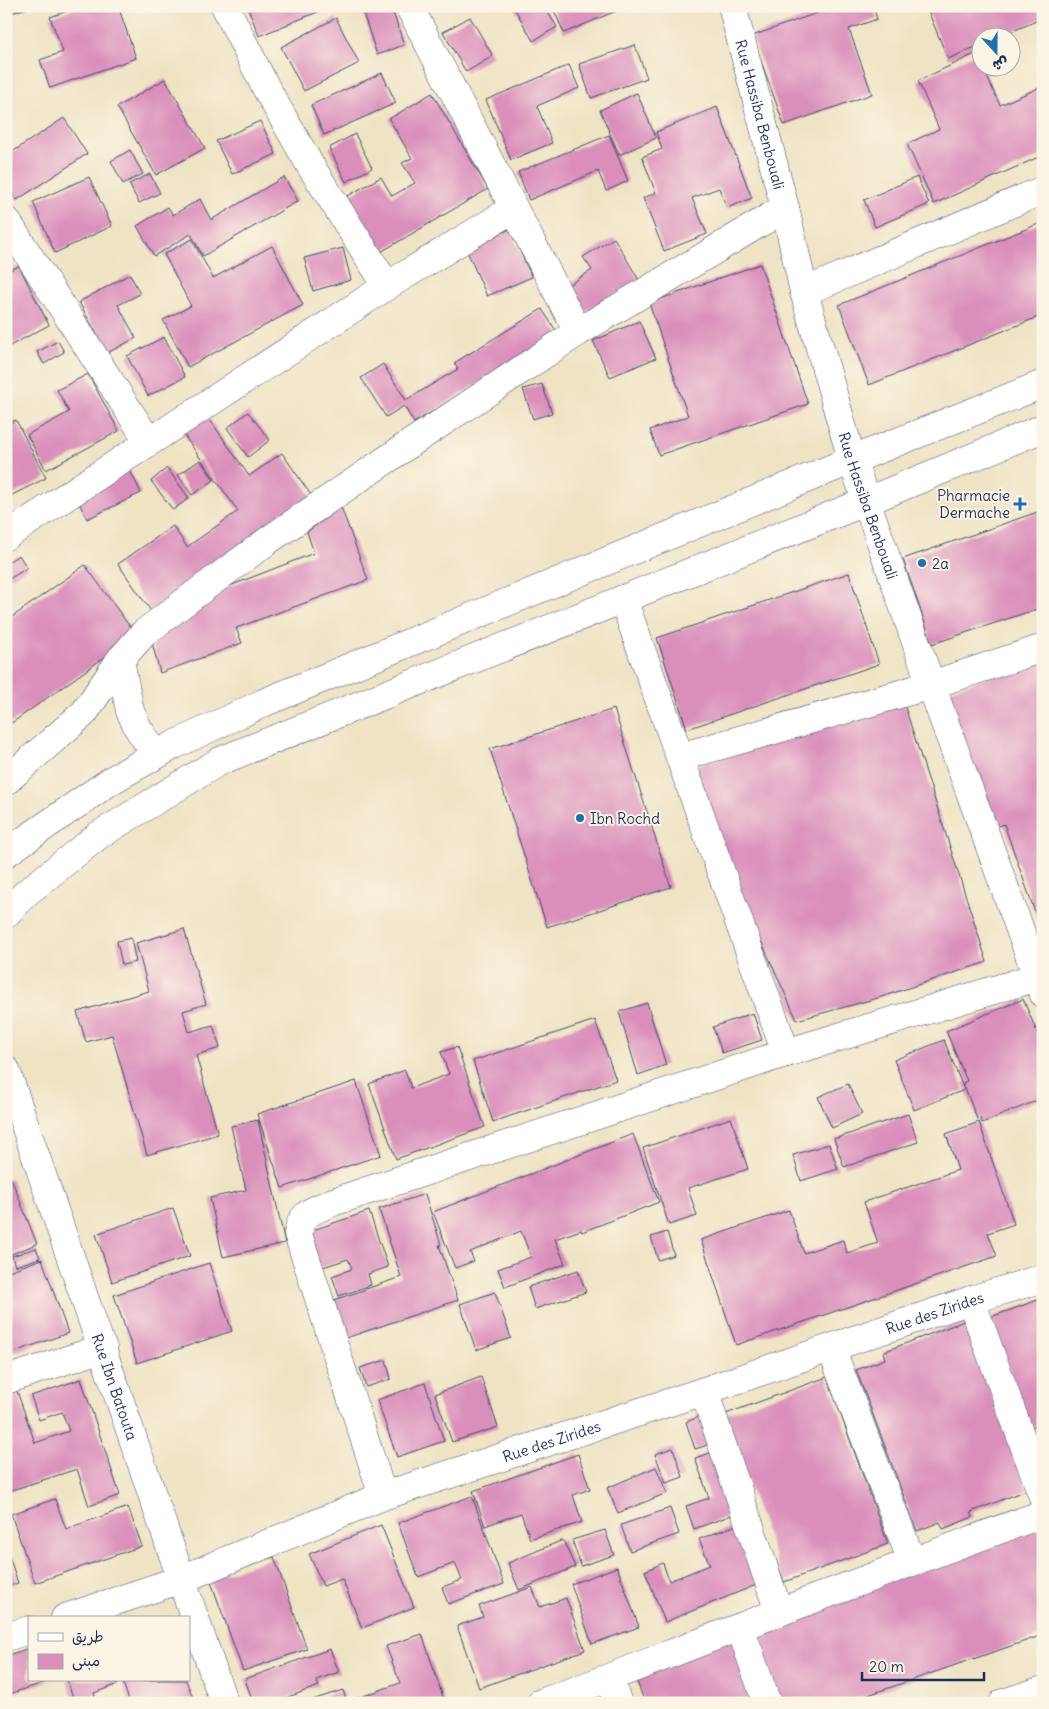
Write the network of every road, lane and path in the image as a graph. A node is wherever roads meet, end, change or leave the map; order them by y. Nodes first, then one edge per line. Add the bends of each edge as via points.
1 (225, 6) edge
2 (408, 6) edge
3 (732, 6) edge
4 (1043, 190) edge
5 (785, 208) junction
6 (513, 209) junction
7 (6, 220) edge
8 (387, 286) junction
9 (804, 292) junction
10 (578, 332) junction
11 (1043, 384) edge
12 (1043, 428) edge
13 (149, 442) junction
14 (852, 460) junction
15 (865, 502) junction
16 (6, 536) edge
17 (623, 599) junction
18 (1043, 648) edge
19 (120, 660) junction
20 (931, 685) junction
21 (263, 703) junction
22 (277, 738) junction
23 (156, 755) junction
24 (680, 757) junction
25 (6, 781) edge
26 (6, 852) edge
27 (6, 914) edge
28 (1039, 974) edge
29 (786, 1053) junction
30 (6, 1070) edge
31 (1043, 1278) edge
32 (971, 1300) junction
33 (103, 1348) junction
34 (831, 1348) junction
35 (6, 1380) edge
36 (704, 1391) junction
37 (383, 1496) junction
38 (1043, 1497) edge
39 (1043, 1514) edge
40 (912, 1562) junction
41 (182, 1580) junction
42 (779, 1612) junction
43 (71, 1616) edge
44 (740, 1627) junction
45 (28, 1630) edge
46 (6, 1637) edge
47 (1043, 1690) edge
48 (613, 1691) edge
49 (224, 1703) edge
50 (541, 1703) edge
51 (767, 1703) edge
52 (1004, 1703) edge

1 - 8 street via 266,88 310,165
2 - 6 street
3 - 5 street, Rue Hassiba Benbouali
4 - 9 street
5 - 9 street, Rue Hassiba Benbouali
5 - 10 street
6 - 8 street
6 - 10 street
7 - 13 street
8 - 13 street
9 - 14 street, Rue Hassiba Benbouali
10 - 19 street via 273,537 144,633
11 - 14 street
12 - 15 street
13 - 16 street
14 - 15 street, Rue Hassiba Benbouali
14 - 21 street
15 - 17 street
15 - 20 street, Rue Hassiba Benbouali
17 - 22 street
17 - 24 street
18 - 20 street
19 - 23 street via 130,711
19 - 25 street via 84,713
20 - 24 street
20 - 28 street, Rue Hassiba Benbouali
21 - 22 street
21 - 23 street
22 - 27 street via 220,761 99,835 25,894
23 - 26 street via 112,780
24 - 29 street
28 - 29 street
29 - 37 street via 333,1202 306,1214 299,1222 298,1234
30 - 33 street, Rue Ibn Batouta
31 - 32 street, Rue des Zirides
32 - 34 street, Rue des Zirides
32 - 38 street
33 - 35 street
33 - 41 street, Rue Ibn Batouta
34 - 36 street, Rue des Zirides
34 - 40 street
36 - 37 street, Rue des Zirides
36 - 42 street
37 - 41 street, Rue des Zirides
39 - 40 street
40 - 42 street
41 - 43 street, Rue des Zirides
41 - 49 street, Rue Ibn Batouta
42 - 44 street
44 - 48 street
44 - 51 street
45 - 46 street
47 - 52 street
48 - 50 street

